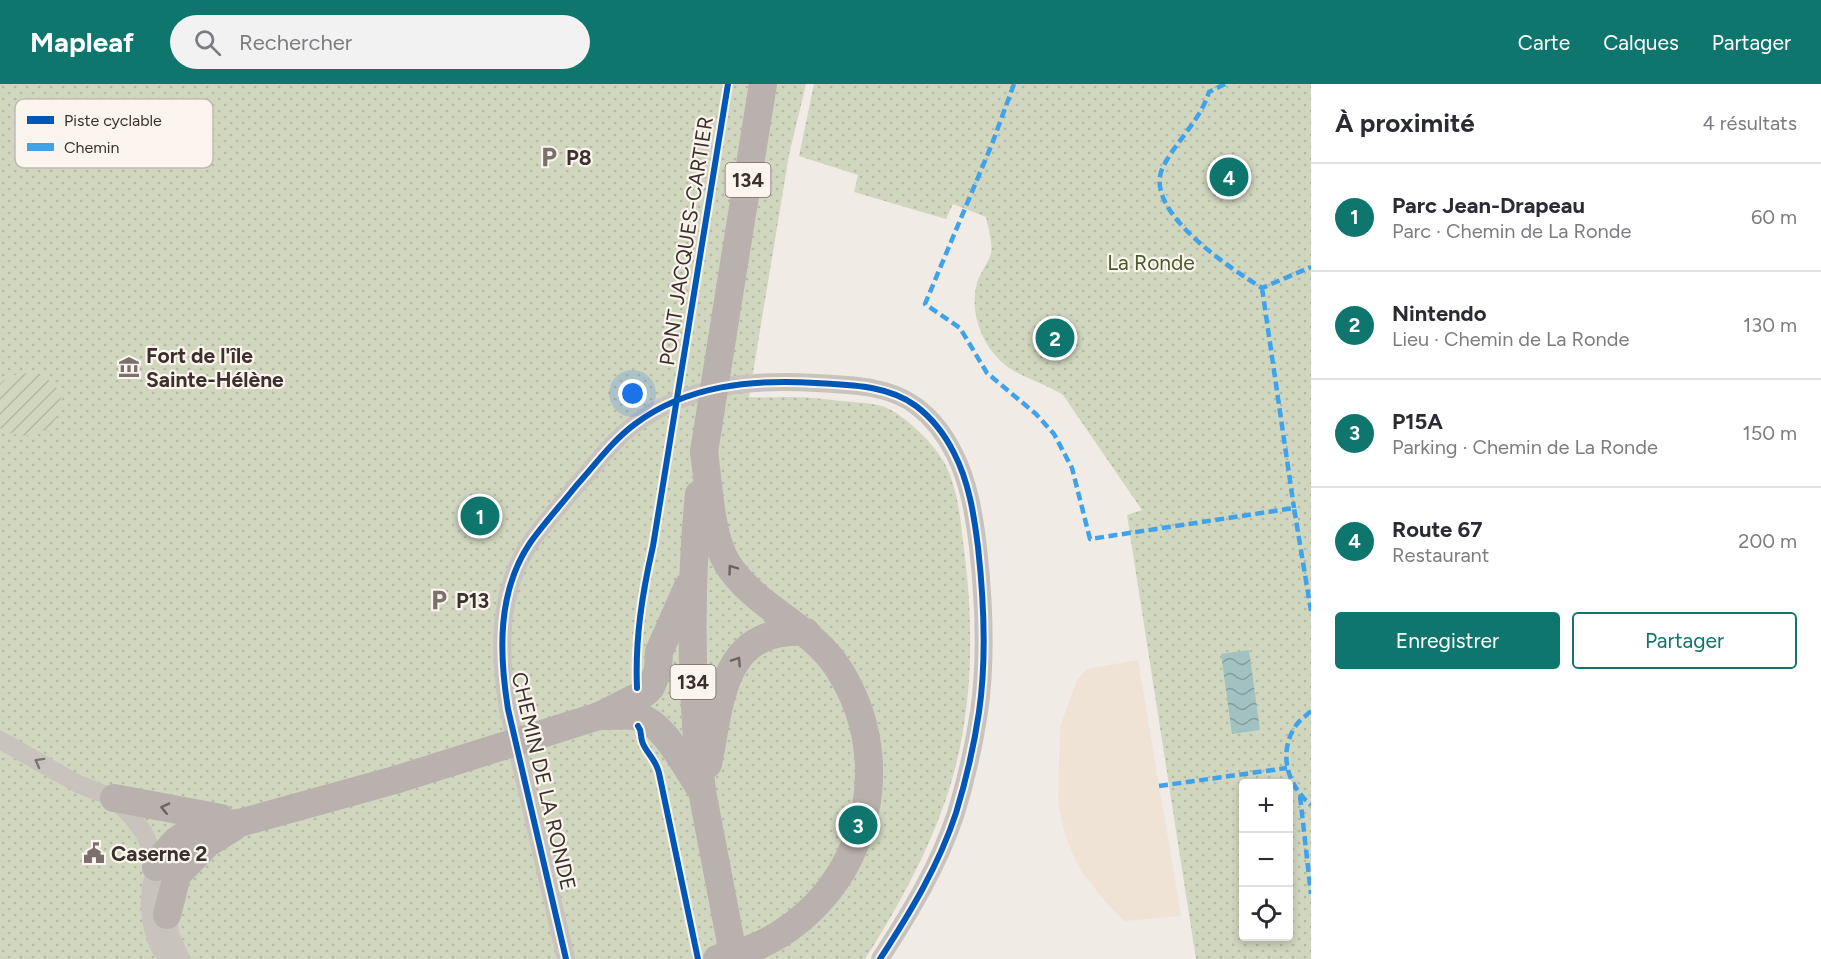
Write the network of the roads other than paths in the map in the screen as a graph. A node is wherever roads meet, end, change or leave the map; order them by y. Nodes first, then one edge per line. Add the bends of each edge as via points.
1 (763, 84) edge
2 (704, 452) junction
3 (693, 573) junction
4 (806, 632) junction
5 (599, 716) junction
6 (0, 740) edge
7 (702, 791) junction
8 (114, 798) junction
9 (243, 822) junction
10 (156, 867) junction
11 (167, 915) junction
12 (171, 959) edge
13 (181, 959) edge
14 (566, 959) edge
15 (717, 959) edge
16 (734, 959) edge
17 (880, 959) edge

1 - 2 main road, 134, bridge
2 - 3 main road, 134
4 -> 2 main road via 763,603 726,561 715,527
3 - 5 main road via 659,652 658,670 651,687
3 - 7 main road, 134 via 694,689
7 -> 4 main road via 723,694 736,660 748,646 764,637
4 - 15 main road via 838,668 853,695 865,735 869,772 864,824 856,846 819,903 799,921 744,952
5 - 7 main road via 638,716 651,722
5 - 9 main road, bridge via 395,780
8 -> 6 street via 78,784
7 - 16 main road, 134, bridge
9 -> 8 main road
8 - 10 street via 144,833
9 - 10 main road via 194,829 170,847
9 - 11 main road via 208,843 177,875
10 - 11 street
10 - 12 street via 151,883 151,924
11 - 13 street
14 - 17 street, CHEMIN DE LA RONDE via 501,669 502,626 516,572 528,546 550,517 634,425 657,410 708,389 787,381 864,387 894,394 915,405 954,452 975,525 984,670 970,760 956,813 938,858

